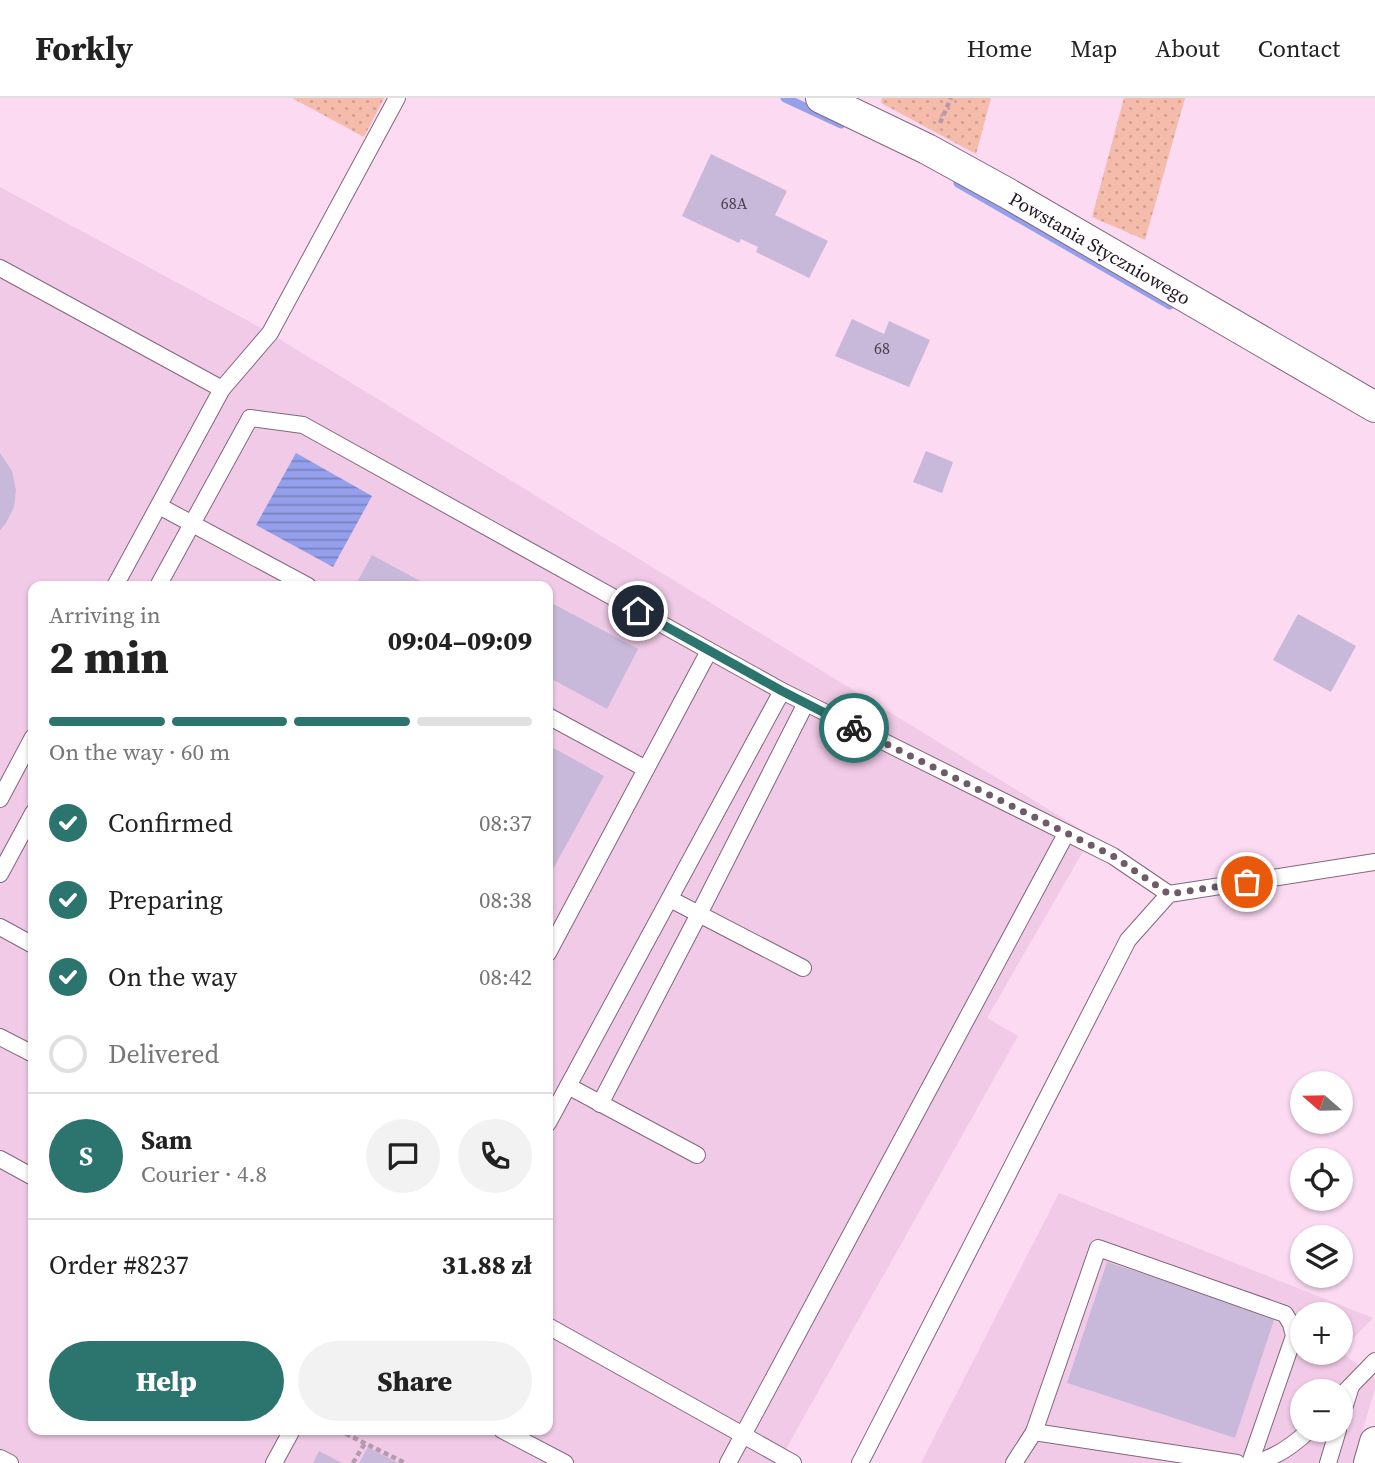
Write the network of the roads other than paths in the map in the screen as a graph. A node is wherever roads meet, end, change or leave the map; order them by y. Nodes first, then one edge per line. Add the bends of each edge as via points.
1 (397, 98) edge
2 (821, 98) edge
3 (0, 268) edge
4 (222, 389) junction
5 (1375, 407) edge
6 (159, 506) junction
7 (192, 523) junction
8 (118, 581) edge
9 (161, 581) edge
10 (299, 581) edge
11 (709, 651) junction
12 (782, 691) junction
13 (806, 703) junction
14 (553, 719) edge
15 (28, 746) edge
16 (646, 769) junction
17 (0, 799) edge
18 (1066, 834) junction
19 (27, 840) edge
20 (1375, 862) edge
21 (0, 874) edge
22 (1169, 894) junction
23 (670, 899) junction
24 (699, 914) junction
25 (0, 927) edge
26 (554, 928) edge
27 (28, 941) edge
28 (803, 968) dead end
29 (0, 1037) edge
30 (28, 1051) edge
31 (568, 1086) junction
32 (600, 1104) junction
33 (553, 1114) edge
34 (697, 1155) dead end
35 (0, 1159) edge
36 (28, 1174) edge
37 (553, 1329) edge
38 (1375, 1361) edge
39 (1353, 1384) edge
40 (1034, 1432) junction
41 (289, 1435) edge
42 (512, 1435) edge
43 (743, 1435) junction
44 (1295, 1442) edge
45 (1334, 1442) edge
46 (1375, 1442) edge
47 (0, 1458) edge
48 (10, 1463) edge
49 (274, 1463) edge
50 (565, 1463) edge
51 (729, 1463) edge
52 (793, 1463) edge
53 (860, 1463) edge
54 (1014, 1463) edge
55 (1237, 1463) edge
56 (1250, 1463) edge
57 (1255, 1463) edge
58 (1328, 1463) edge
59 (1369, 1463) edge

1 - 4 lane via 270,333
2 - 5 street, Powstania Styczniowego via 1007,193
3 - 4 lane
4 - 6 lane
6 - 7 lane
6 - 8 lane
7 - 9 lane
7 - 10 lane
7 - 11 lane via 250,418 303,425
11 - 12 lane
11 - 16 lane
12 - 13 lane
12 - 23 lane
13 - 18 lane
13 - 24 lane
14 - 16 lane
15 - 17 lane
16 - 26 lane
18 - 22 lane via 1113,856
18 - 43 lane
19 - 21 lane
20 - 22 lane
22 - 53 lane via 1128,940
23 - 24 lane
23 - 31 lane
24 - 28 lane
24 - 32 lane
25 - 27 lane
29 - 30 lane
31 - 32 lane
31 - 33 lane
32 - 34 lane
35 - 36 lane
37 - 43 lane
38 - 39 lane
40 - 54 lane
40 - 55 lane
40 - 56 lane via 1098,1248 1285,1314 1294,1336
41 - 49 lane
42 - 50 lane
43 - 51 lane
43 - 52 lane
44 - 57 lane
45 - 58 lane
46 - 59 street
47 - 48 lane

